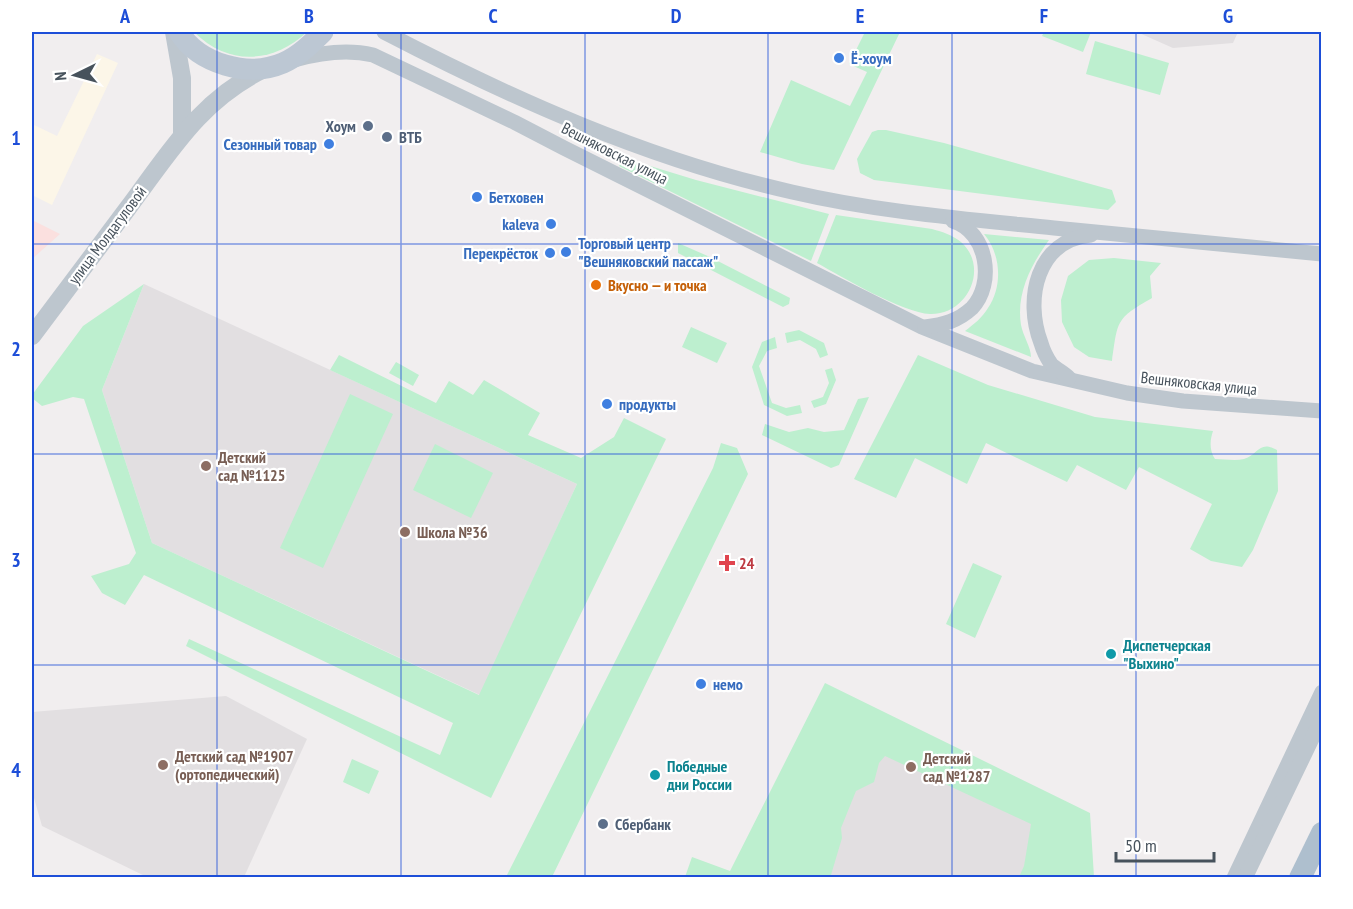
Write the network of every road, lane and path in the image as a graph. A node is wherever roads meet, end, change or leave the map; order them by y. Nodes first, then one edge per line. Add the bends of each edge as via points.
1 (174, 32) edge
2 (179, 32) edge
3 (322, 32) edge
4 (384, 32) edge
5 (275, 65) junction
6 (182, 134) junction
7 (942, 217) junction
8 (1124, 235) junction
9 (1322, 254) edge
10 (922, 327) junction
11 (32, 336) edge
12 (1074, 382) junction
13 (1322, 411) edge
14 (1322, 692) edge
15 (1322, 718) edge
16 (1322, 833) edge
17 (1234, 878) edge
18 (1245, 878) edge
19 (1300, 878) edge

1 - 6 street via 182,78
2 - 5 main road via 197,51 217,63 236,68
3 - 5 main road via 306,49
4 - 7 street, Вешняковская улица via 524,99 654,153 791,192
5 - 6 street, улица Молдагуловой via 223,93
5 - 10 street, Вешняковская улица via 328,54 373,55
6 - 11 street, улица Молдагуловой
7 - 8 street, Вешняковская улица
7 - 10 street, Вешняковская улица via 973,233 986,268 983,289 973,307 956,320
8 - 9 street, Вешняковская улица
8 - 12 street, Вешняковская улица via 1083,236 1066,242 1052,253 1041,271 1033,308 1036,331 1051,364
10 - 12 street, Вешняковская улица via 1032,371
12 - 13 street, Вешняковская улица via 1183,401
14 - 17 street
15 - 18 street
16 - 19 main road

